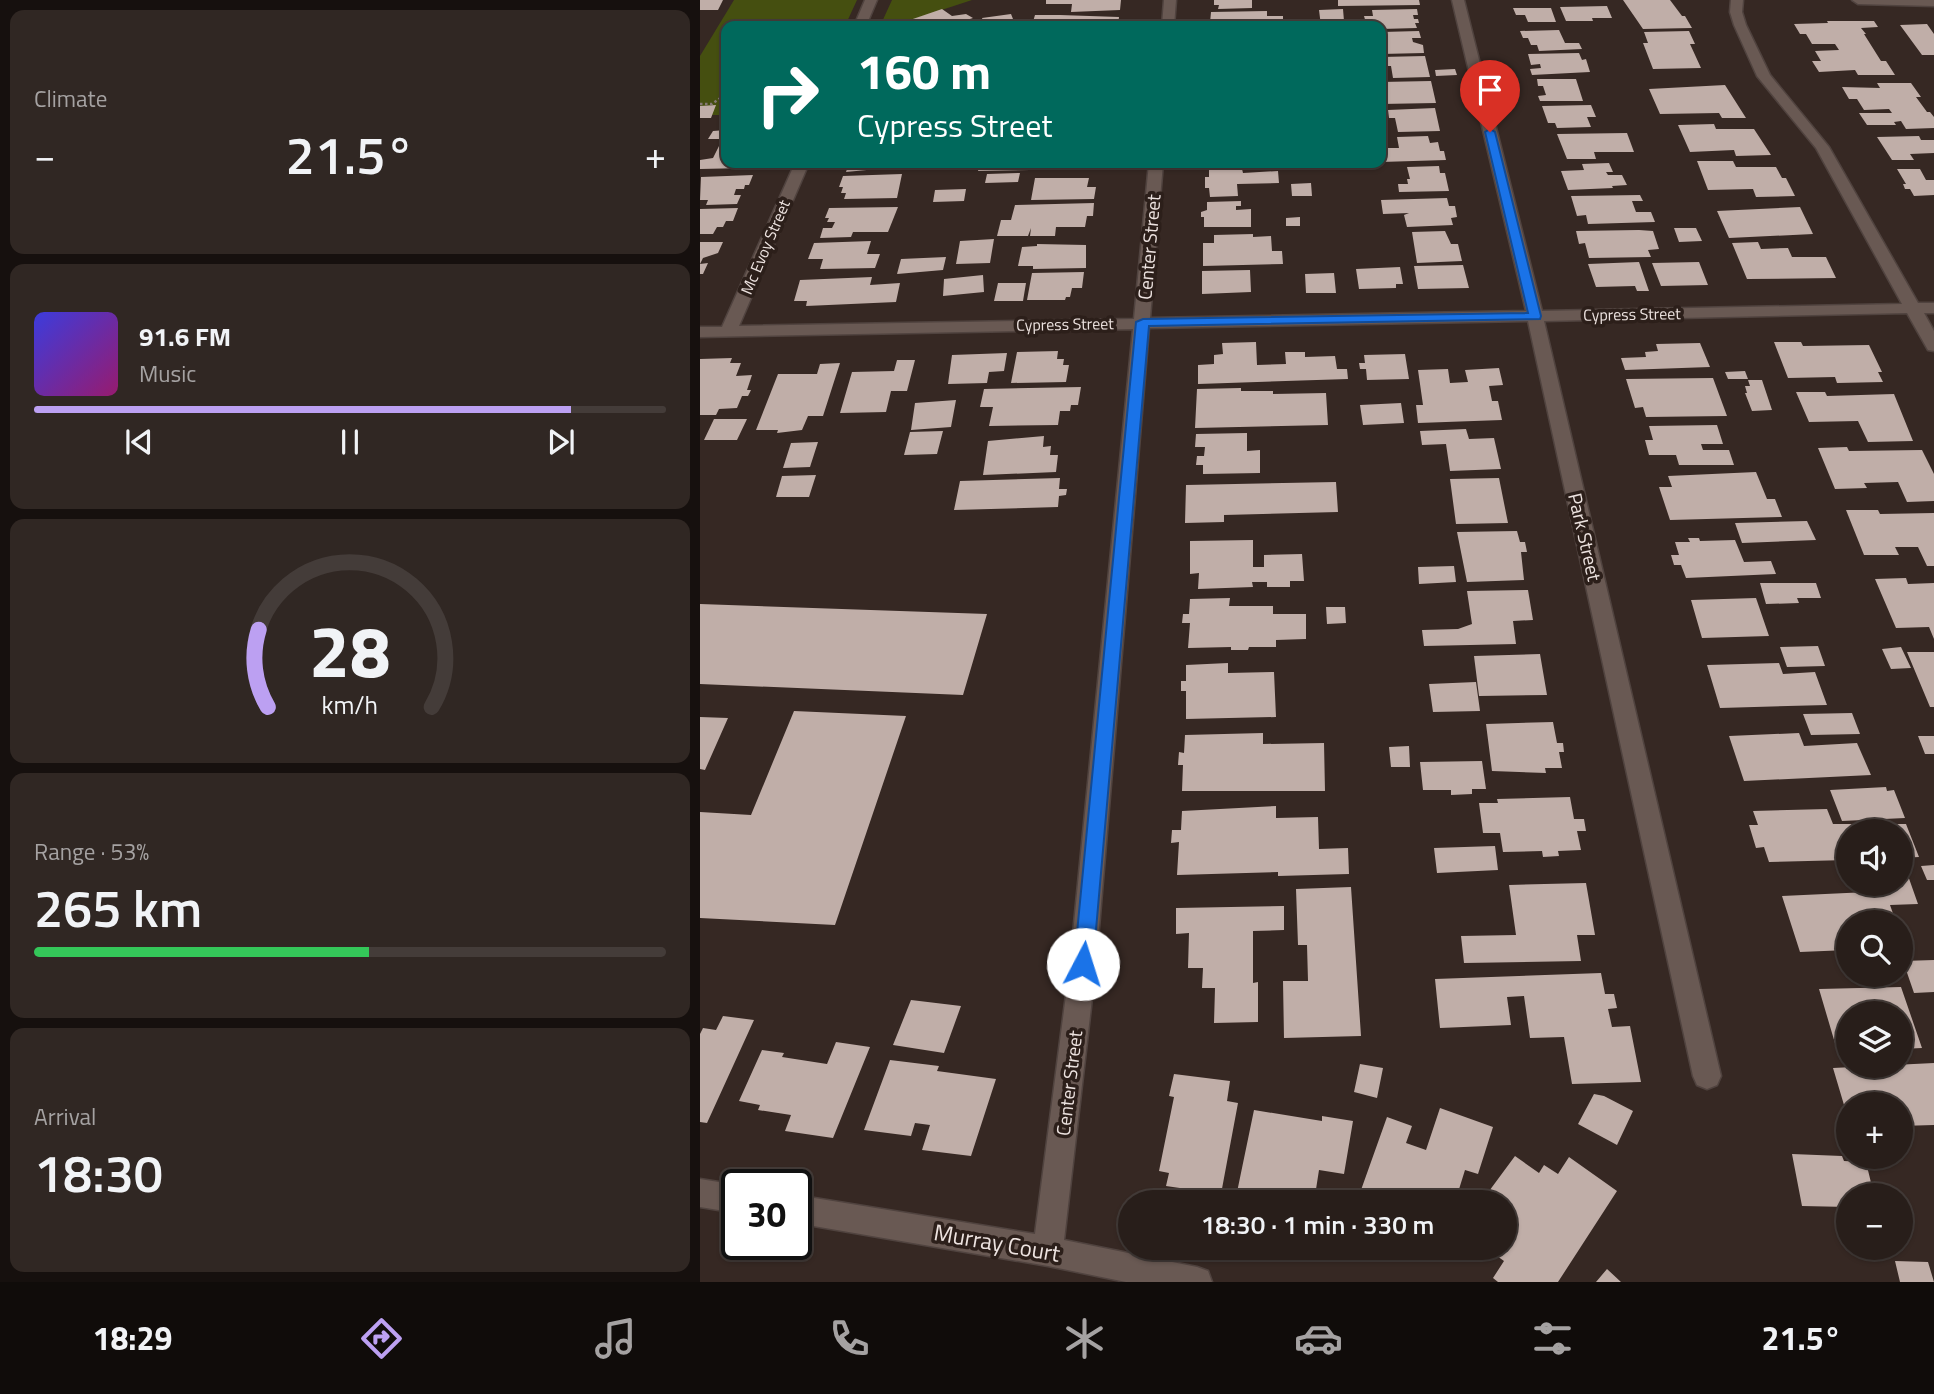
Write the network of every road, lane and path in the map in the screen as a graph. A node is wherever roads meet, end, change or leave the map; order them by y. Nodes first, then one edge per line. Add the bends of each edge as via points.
1 (871, 0) edge
2 (1170, 0) edge
3 (1458, 0) edge
4 (1737, 0) edge
5 (1858, 0) edge
6 (1934, 2) edge
7 (862, 21) edge
8 (1168, 21) edge
9 (721, 98) edge
10 (700, 104) edge
11 (800, 168) edge
12 (1156, 168) edge
13 (1910, 307) junction
14 (1934, 307) edge
15 (1535, 316) junction
16 (1143, 322) junction
17 (700, 332) edge
18 (728, 332) junction
19 (1934, 346) edge
20 (1707, 1076) dead end
21 (700, 1193) edge
22 (721, 1196) edge
23 (812, 1212) edge
24 (1048, 1251) junction
25 (1197, 1282) edge

1 - 7 street
2 - 8 street
3 - 15 street, Park Street
4 - 13 street via 1740,25 1764,76 1822,148
5 - 6 street
9 - 10 path via 712,104
11 - 18 street, Mc Evoy Street
12 - 16 street, Center Street
13 - 14 street, Cypress Street
13 - 15 street, Cypress Street
13 - 19 street
15 - 16 street, Cypress Street
15 - 20 street, Park Street
16 - 18 street, Cypress Street
16 - 24 street, Center Street via 1083,964
17 - 18 street, Cypress Street
21 - 22 street
23 - 24 street, Murray Court
24 - 25 street, Murray Court

